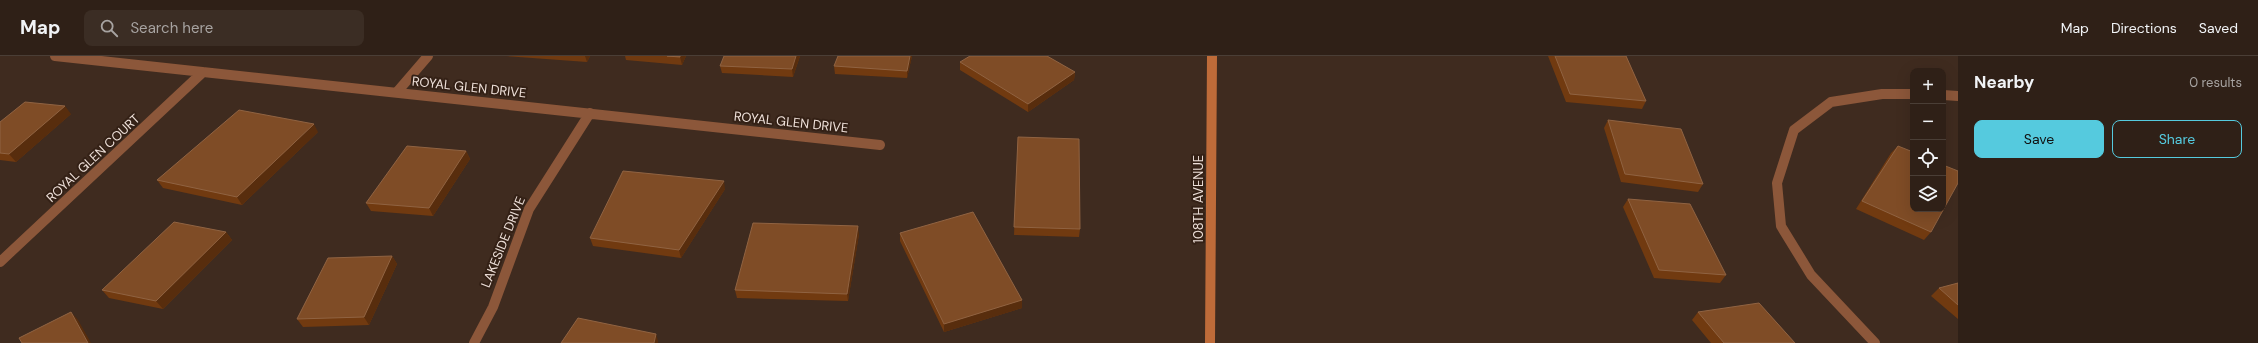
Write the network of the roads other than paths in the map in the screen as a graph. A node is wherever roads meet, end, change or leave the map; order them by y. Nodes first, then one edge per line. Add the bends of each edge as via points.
1 (55, 56) edge
2 (428, 56) edge
3 (1212, 56) edge
4 (203, 72) junction
5 (397, 92) junction
6 (1910, 94) edge
7 (1946, 95) edge
8 (1958, 96) edge
9 (590, 113) junction
10 (880, 145) dead end
11 (0, 262) edge
12 (474, 343) edge
13 (1210, 343) edge
14 (1875, 343) edge

1 - 4 street, ROYAL GLEN DRIVE
2 - 5 street
3 - 13 street, 108TH AVENUE
4 - 5 street, ROYAL GLEN DRIVE
4 - 11 street, ROYAL GLEN COURT
5 - 9 street, ROYAL GLEN DRIVE
6 - 14 street via 1882,94 1831,102 1794,130 1777,183 1781,226 1811,275
7 - 8 street
9 - 10 street, ROYAL GLEN DRIVE
9 - 12 street, LAKESIDE DRIVE via 529,209 492,307

